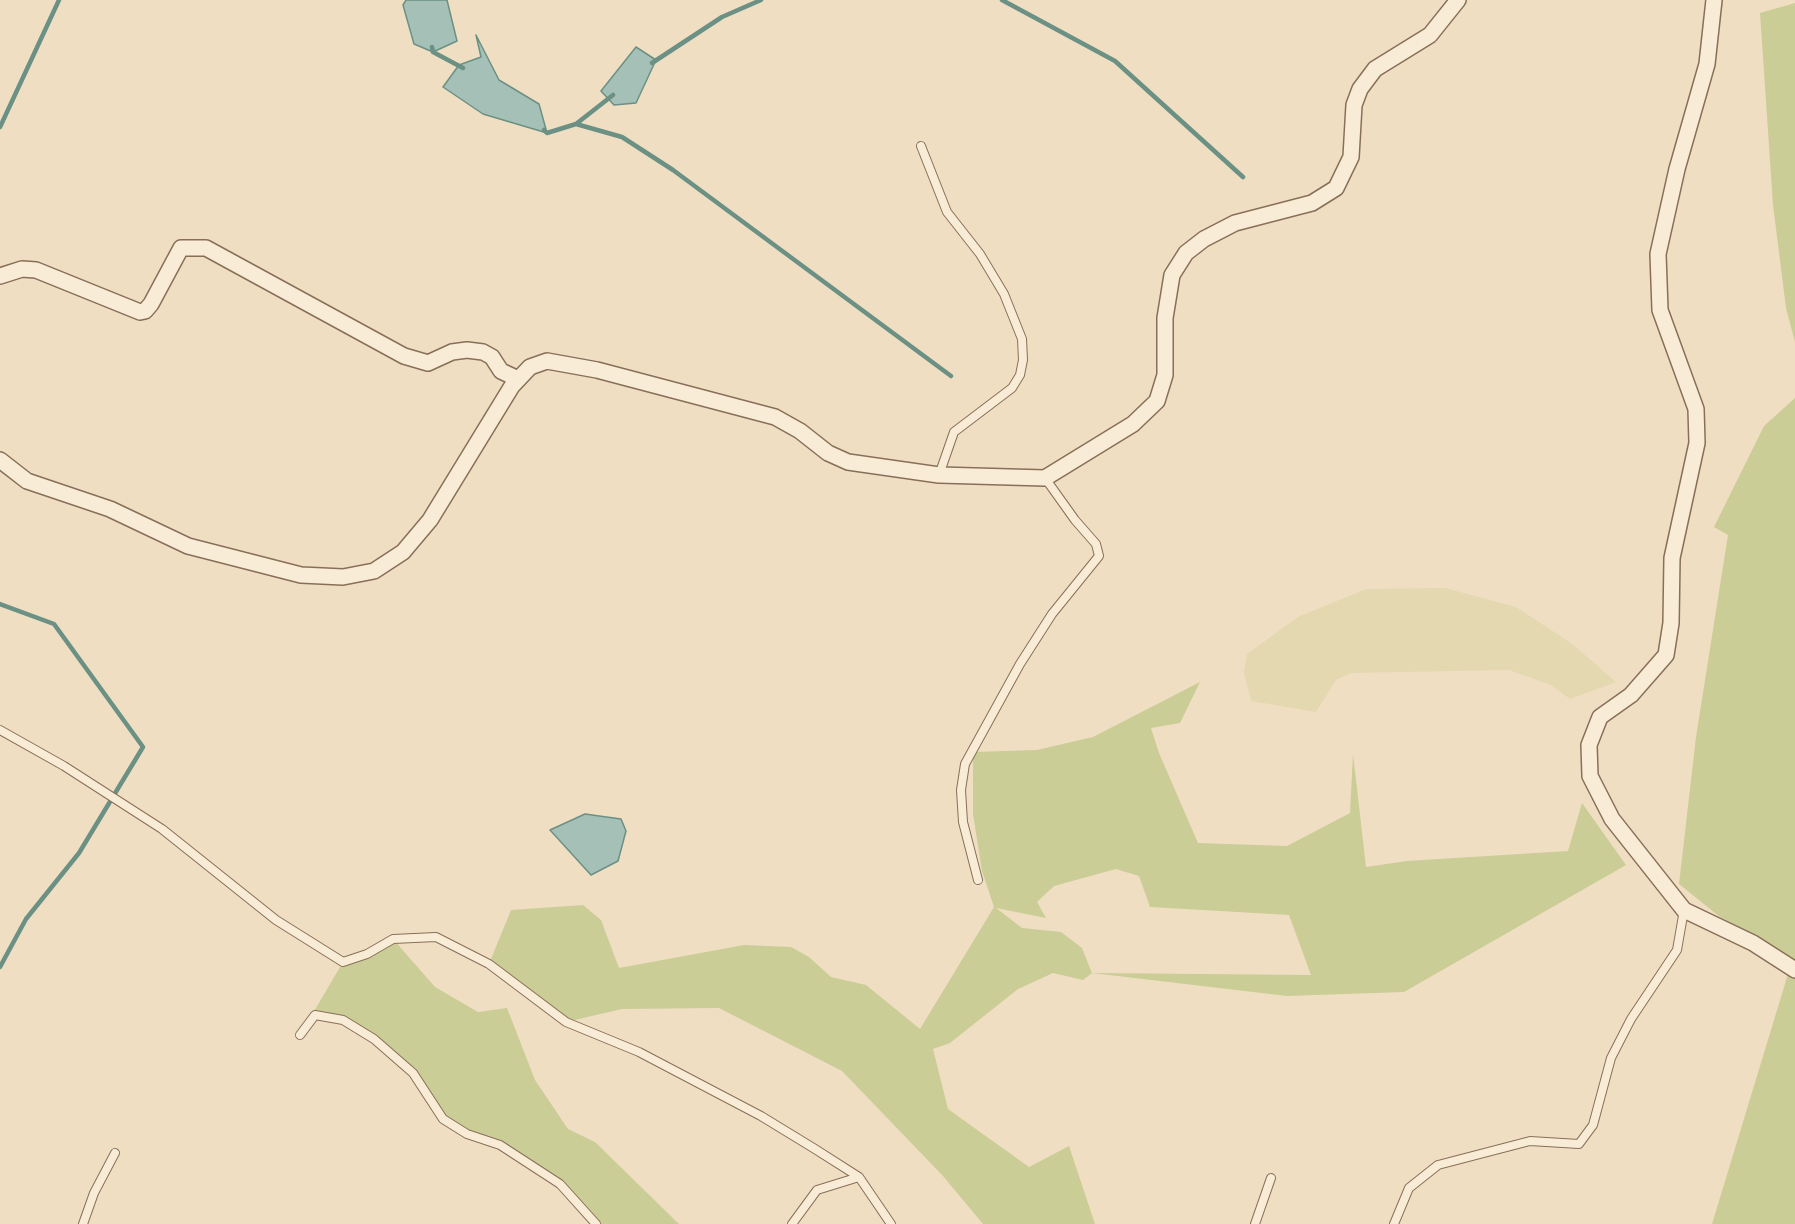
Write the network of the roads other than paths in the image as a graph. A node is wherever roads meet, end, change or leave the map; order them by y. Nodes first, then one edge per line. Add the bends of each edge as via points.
1 (1458, 0) edge
2 (1714, 1) edge
3 (921, 146) dead end
4 (0, 276) edge
5 (518, 379) junction
6 (0, 460) edge
7 (939, 475) junction
8 (1045, 478) junction
9 (0, 730) edge
10 (978, 880) dead end
11 (1684, 910) junction
12 (1795, 970) edge
13 (300, 1035) dead end
14 (115, 1153) dead end
15 (859, 1178) junction
16 (1272, 1178) dead end
17 (83, 1224) edge
18 (596, 1224) edge
19 (792, 1224) edge
20 (891, 1224) edge
21 (1255, 1224) edge
22 (1394, 1224) edge

1 - 8 street via 1430,35 1375,69 1360,89 1354,105 1351,157 1336,188 1312,203 1235,223 1186,253 1172,275 1165,318 1165,375 1156,401 1133,424
2 - 11 street via 1707,64 1674,179 1658,254 1660,309 1696,409 1697,443 1672,558 1666,656 1639,689 1600,717 1589,745 1590,776 1612,819
3 - 7 lane via 944,207 1004,294 1022,339 1020,375 1012,388 954,432
4 - 5 street via 22,269 36,270 140,312 151,304 181,248 206,248 404,356 428,363 452,352 483,352 506,374
5 - 6 street via 430,520 403,552 374,571 343,577 301,575 188,546 110,509 27,481
5 - 7 street via 530,367 548,361 597,370 775,417 848,462
7 - 8 street
8 - 10 lane via 1096,544 1099,556 1052,614 1026,654 965,764 961,790 963,822
9 - 15 lane via 162,829 276,920 343,962 393,939 436,937 489,964 566,1022 639,1052 761,1116
11 - 12 street via 1753,943
11 - 22 lane via 1677,950 1631,1018 1611,1058 1593,1125 1580,1144 1530,1141 1438,1165 1409,1188
13 - 18 lane via 315,1015 343,1020 374,1039 413,1073 443,1119 467,1134 500,1145 560,1184
14 - 17 lane
15 - 19 lane via 817,1190
15 - 20 lane
16 - 21 lane

